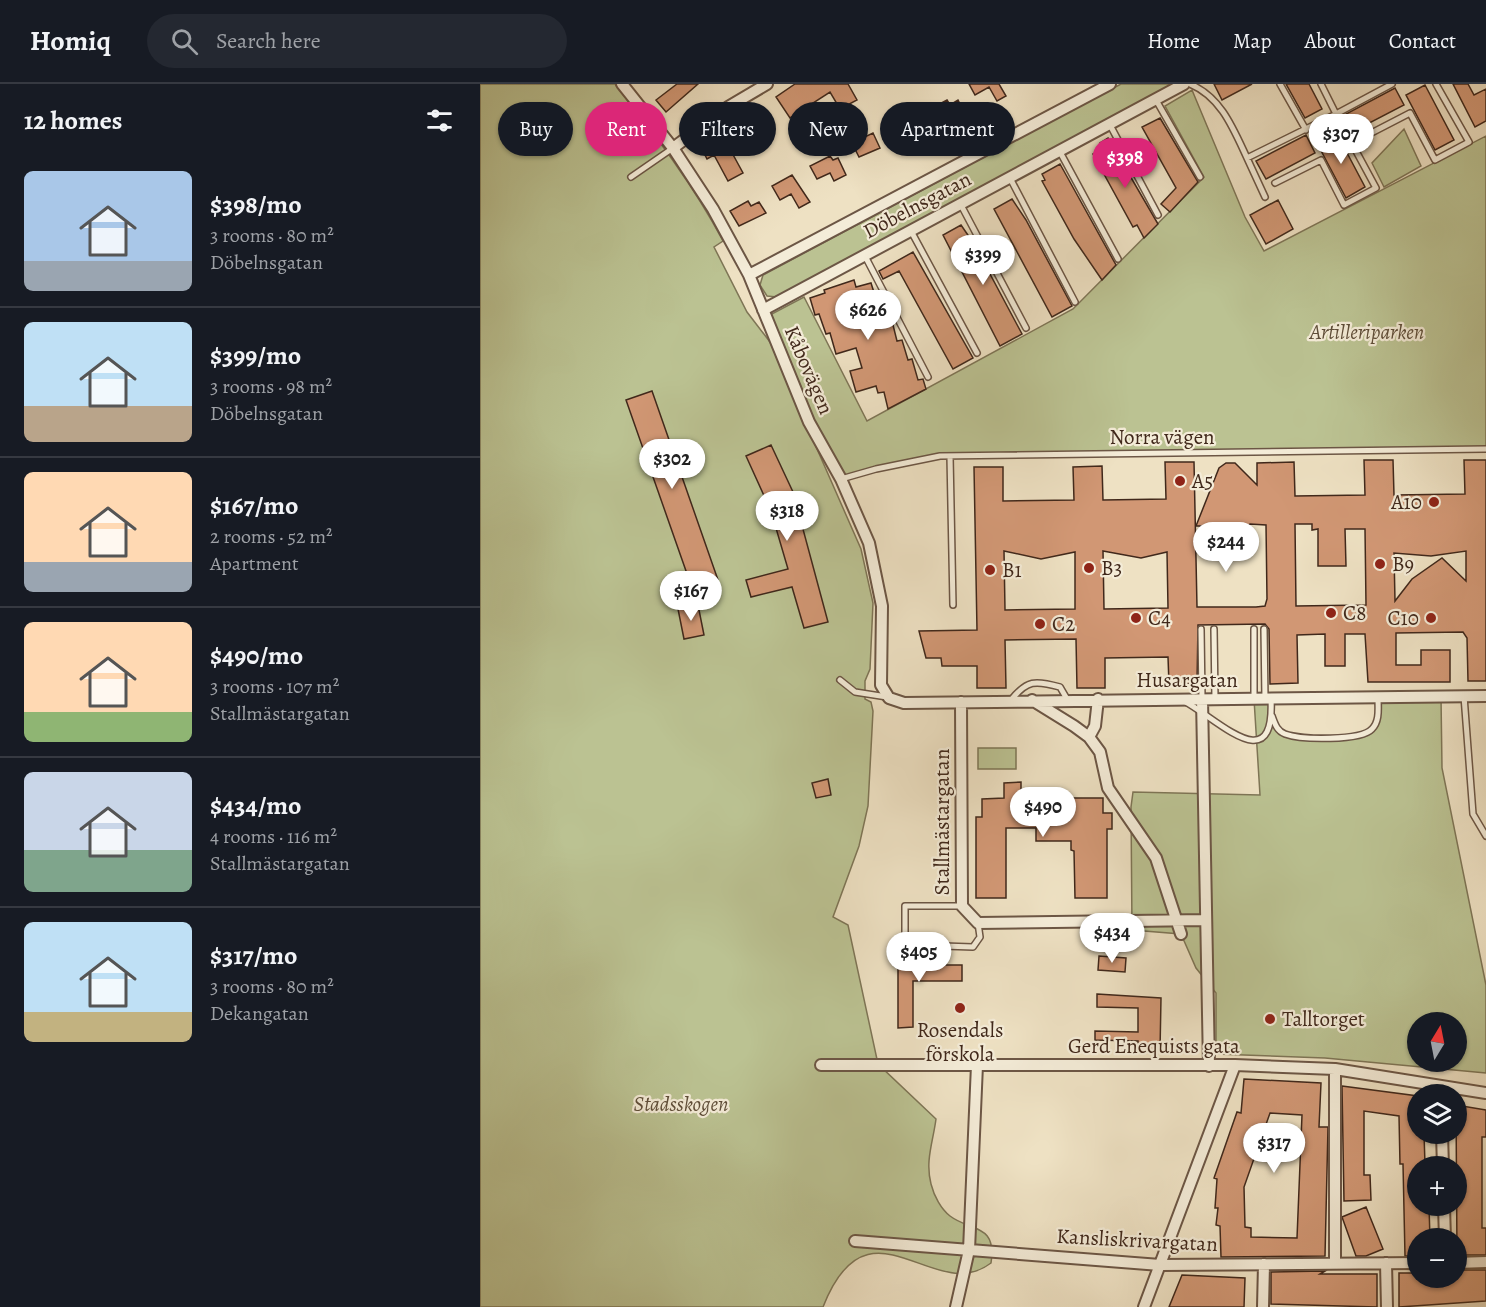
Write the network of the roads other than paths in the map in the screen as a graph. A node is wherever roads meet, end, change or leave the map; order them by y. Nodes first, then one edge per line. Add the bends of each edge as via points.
1 (622, 84) edge
2 (767, 84) edge
3 (1110, 84) edge
4 (1184, 84) edge
5 (1190, 84) edge
6 (1280, 84) edge
7 (1321, 84) edge
8 (1392, 84) edge
9 (1436, 84) edge
10 (1156, 100) junction
11 (1336, 114) junction
12 (1110, 125) junction
13 (1306, 130) junction
14 (1352, 143) junction
15 (673, 148) junction
16 (1060, 152) junction
17 (1247, 158) junction
18 (631, 177) dead end
19 (1200, 177) dead end
20 (1010, 178) junction
21 (1275, 183) dead end
22 (1266, 197) dead end
23 (960, 204) junction
24 (1158, 215) dead end
25 (910, 231) junction
26 (864, 255) junction
27 (1118, 259) dead end
28 (749, 275) junction
29 (1074, 302) dead end
30 (763, 310) junction
31 (1026, 328) dead end
32 (977, 353) dead end
33 (928, 377) dead end
34 (1486, 449) edge
35 (950, 456) junction
36 (841, 479) junction
37 (953, 605) dead end
38 (1201, 629) dead end
39 (1214, 629) dead end
40 (1254, 629) dead end
41 (1264, 629) dead end
42 (840, 680) dead end
43 (1464, 696) junction
44 (1486, 696) edge
45 (1378, 697) junction
46 (889, 698) junction
47 (1067, 699) junction
48 (1098, 699) junction
49 (1179, 699) junction
50 (1202, 699) junction
51 (1215, 699) junction
52 (1263, 699) junction
53 (1011, 700) junction
54 (1031, 700) junction
55 (961, 702) junction
56 (1202, 712) junction
57 (1272, 716) junction
58 (1089, 737) junction
59 (1486, 836) edge
60 (962, 906) junction
61 (1176, 920) junction
62 (1206, 920) junction
63 (978, 923) junction
64 (1181, 934) dead end
65 (821, 1065) dead end
66 (977, 1065) junction
67 (1235, 1065) junction
68 (1209, 1066) junction
69 (1335, 1069) junction
70 (1411, 1084) edge
71 (1467, 1092) edge
72 (1486, 1093) edge
73 (855, 1241) dead end
74 (969, 1250) junction
75 (1486, 1262) edge
76 (1335, 1263) junction
77 (1386, 1263) junction
78 (1407, 1263) edge
79 (1467, 1263) edge
80 (1161, 1264) junction
81 (1264, 1264) junction
82 (956, 1307) edge
83 (1144, 1307) edge
84 (1263, 1307) edge
85 (1387, 1307) edge

1 - 15 street, Kåbovägen
2 - 15 street
3 - 28 street, Döbelnsgatan
4 - 10 street, Döbelnsgatan
5 - 17 lane via 1203,90 1227,116
6 - 13 lane
7 - 11 lane
8 - 11 lane
9 - 14 lane via 1469,141 1436,160 1410,113
10 - 12 street, Döbelnsgatan
10 - 19 lane
11 - 13 lane
11 - 14 lane
12 - 16 street, Döbelnsgatan
12 - 24 lane
13 - 17 lane
14 - 21 lane via 1376,188 1344,205 1321,160
15 - 18 lane
15 - 28 street, Kåbovägen via 713,208
16 - 20 street, Döbelnsgatan
16 - 27 lane
17 - 22 lane
20 - 23 street, Döbelnsgatan
20 - 29 lane
23 - 25 street, Döbelnsgatan
23 - 31 lane
25 - 26 street, Döbelnsgatan
25 - 32 lane
26 - 30 street, Döbelnsgatan
26 - 33 lane
28 - 30 street, Kåbovägen
30 - 36 street, Kåbovägen via 809,422
34 - 35 lane, Norra vägen
35 - 36 lane, Norra vägen
35 - 37 lane
36 - 46 street, Kåbovägen via 877,569 882,606 880,685
38 - 50 lane
39 - 51 lane
40 - 52 lane
41 - 52 lane
42 - 46 lane via 855,692
43 - 44 street, Husargatan
43 - 45 street, Husargatan
43 - 59 lane via 1473,814
45 - 52 street, Husargatan
45 - 57 lane via 1377,719 1363,736 1284,734
46 - 55 street, Husargatan via 904,703
47 - 48 street, Husargatan
47 - 53 lane via 1060,687 1035,682 1021,687
47 - 54 street, Husargatan
48 - 49 street, Husargatan
48 - 58 street via 1095,726
49 - 50 street, Husargatan
49 - 56 lane
50 - 51 street, Husargatan
50 - 56 street
51 - 52 street, Husargatan
52 - 57 lane
53 - 54 street, Husargatan
53 - 55 street, Husargatan
54 - 58 street
55 - 60 street, Stallmästargatan
56 - 57 lane via 1236,735 1254,740 1269,733
56 - 62 street
58 - 61 street via 1100,752 1108,788 1156,858
60 - 63 street, Stallmästargatan
60 - 63 lane via 905,906 905,935 914,945 973,947 980,937
61 - 62 street
61 - 63 street
61 - 64 street
62 - 68 street
65 - 66 street, Gerd Enequists gata
66 - 68 street, Gerd Enequists gata
66 - 74 street
67 - 68 street, Gerd Enequists gata
67 - 69 street, Gerd Enequists gata
67 - 80 street
69 - 70 street, Gerd Enequists gata
69 - 76 street
71 - 72 street, Gerd Enequists gata
73 - 74 street, Kansliskrivargatan
74 - 80 street, Kansliskrivargatan
74 - 82 street
75 - 79 street
76 - 77 street, Kansliskrivargatan
76 - 81 street, Kansliskrivargatan
77 - 78 street, Kansliskrivargatan
77 - 85 street
80 - 81 street, Kansliskrivargatan
80 - 83 street
81 - 84 street

